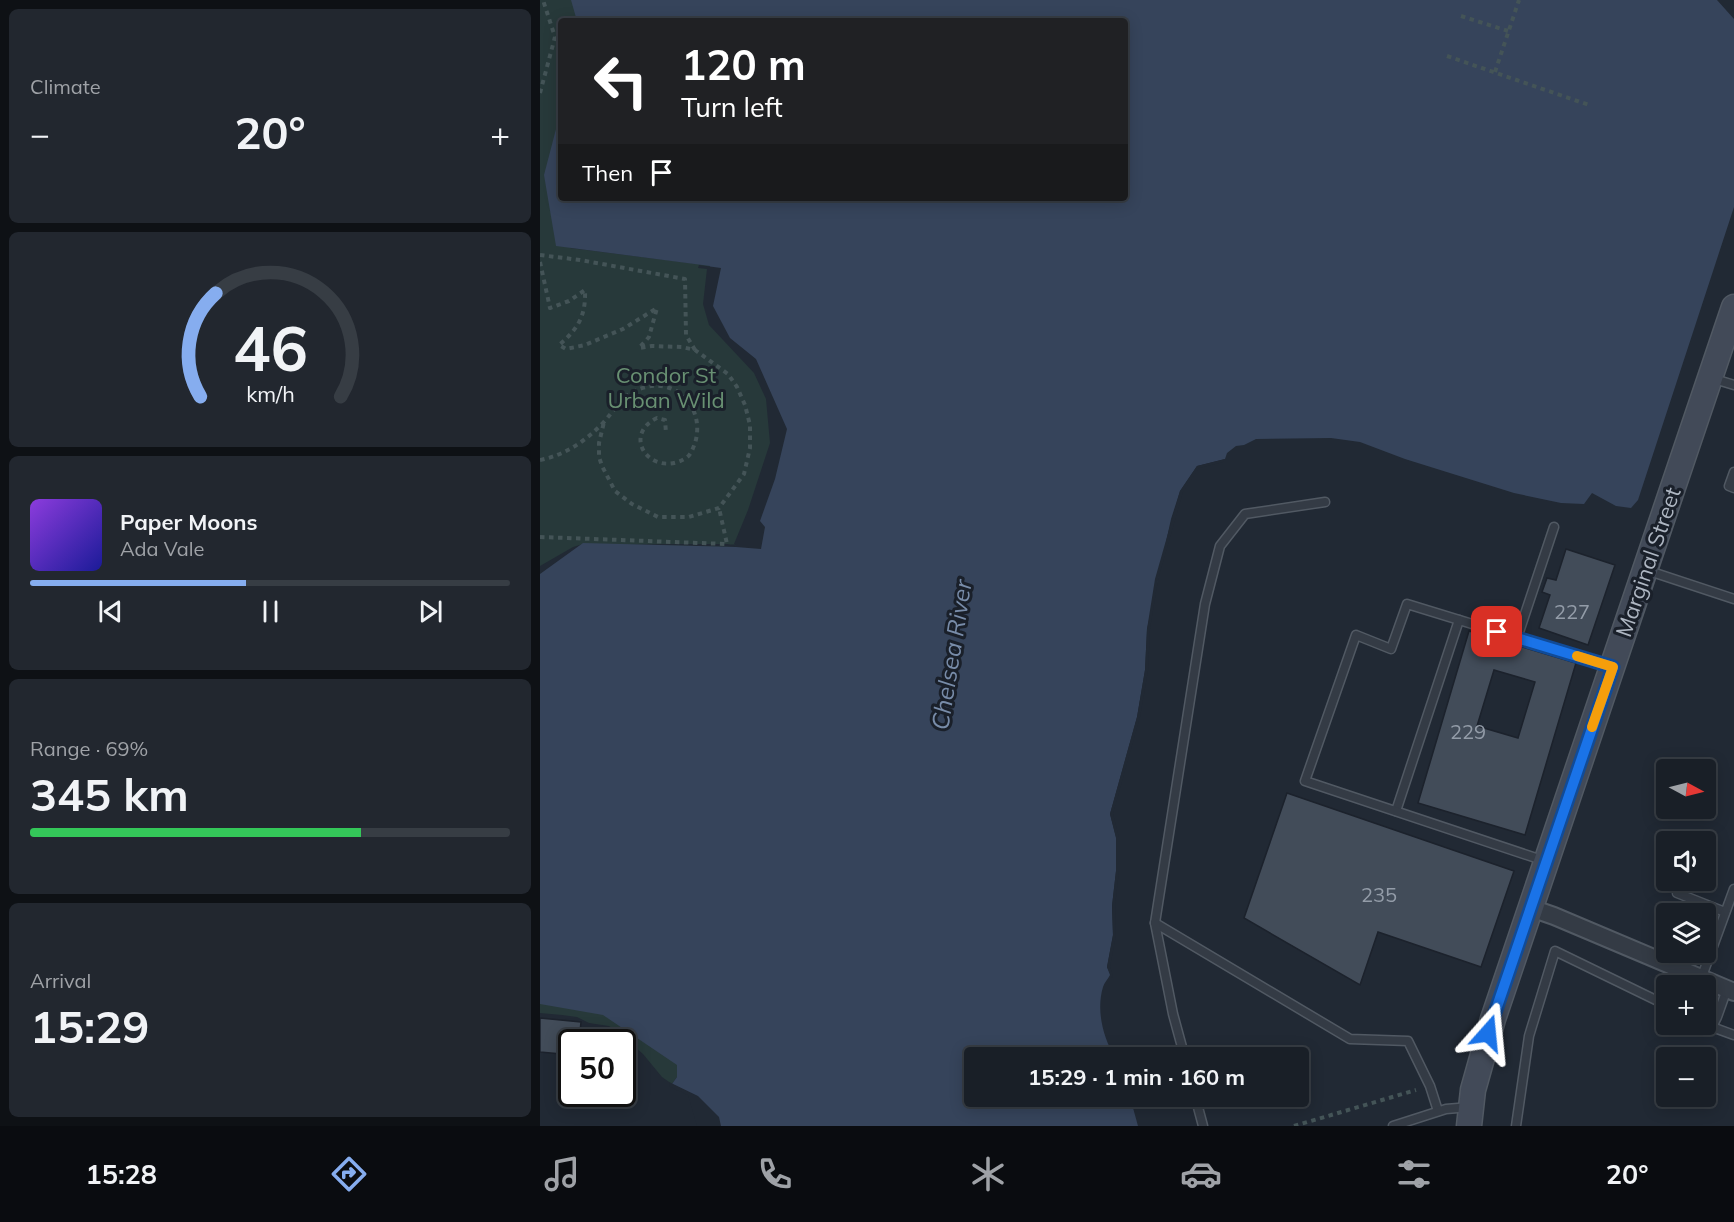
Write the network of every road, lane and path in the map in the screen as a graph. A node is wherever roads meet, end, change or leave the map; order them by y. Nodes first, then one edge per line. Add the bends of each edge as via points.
1 (543, 0) edge
2 (1519, 0) edge
3 (1461, 16) dead end
4 (1508, 31) junction
5 (1447, 56) dead end
6 (1495, 72) junction
7 (540, 93) edge
8 (1590, 105) dead end
9 (540, 255) edge
10 (540, 262) edge
11 (1734, 307) edge
12 (695, 350) junction
13 (1710, 377) junction
14 (1734, 385) edge
15 (604, 422) junction
16 (666, 433) dead end
17 (540, 460) edge
18 (1734, 472) edge
19 (1734, 488) edge
20 (1326, 502) dead end
21 (719, 508) junction
22 (1554, 527) dead end
23 (540, 537) edge
24 (1646, 570) junction
25 (1734, 599) edge
26 (1459, 620) junction
27 (1516, 638) junction
28 (1613, 667) junction
29 (1396, 811) junction
30 (1547, 861) junction
31 (1734, 889) edge
32 (1677, 893) dead end
33 (1531, 908) junction
34 (1725, 912) junction
35 (1155, 923) junction
36 (1694, 975) edge
37 (1702, 975) edge
38 (1716, 984) edge
39 (1730, 990) edge
40 (1656, 1000) edge
41 (1716, 1018) edge
42 (1716, 1028) edge
43 (1734, 1035) edge
44 (1182, 1047) edge
45 (1430, 1086) junction
46 (1198, 1107) edge
47 (1438, 1111) junction
48 (1470, 1116) edge
49 (1203, 1126) edge
50 (1294, 1126) edge
51 (1393, 1126) edge
52 (1516, 1126) edge

1 - 7 path via 555,37
2 - 4 path
3 - 4 path
4 - 6 path
5 - 6 path
6 - 8 path
9 - 12 path via 685,279 686,335
10 - 12 path via 550,308 585,290 581,319 560,345 566,349 623,329 657,308 649,337 639,348
11 - 13 main road, Marginal Street
12 - 21 path via 728,374 745,405 750,425 744,474
13 - 14 lane
13 - 24 main road, Marginal Street
15 - 16 path via 624,396 644,388 665,387 688,400 699,428 689,456 671,465 656,462 640,446 647,423 657,418 665,420
15 - 17 path via 570,450
15 - 21 path via 599,457 615,491 658,517 689,517
18 - 19 lane via 1729,486
20 - 35 lane via 1245,514 1220,546 1205,604
21 - 23 path via 727,544
22 - 27 lane
24 - 25 lane
24 - 28 main road, Marginal Street
26 - 27 lane
26 - 29 lane
26 - 29 lane via 1407,604 1391,649 1356,635 1305,781
27 - 28 lane
28 - 30 main road, Marginal Street
29 - 30 lane
30 - 33 main road, Marginal Street
31 - 34 lane
32 - 34 lane
33 - 36 street
33 - 48 main road, Marginal Street via 1484,1048
34 - 37 lane
35 - 44 lane
35 - 45 lane via 1350,1039 1408,1041
38 - 39 street
39 - 41 lane
40 - 52 lane via 1555,951 1529,1036
42 - 43 lane
45 - 47 lane
45 - 50 path
46 - 49 lane
47 - 48 lane via 1455,1107
47 - 51 lane

